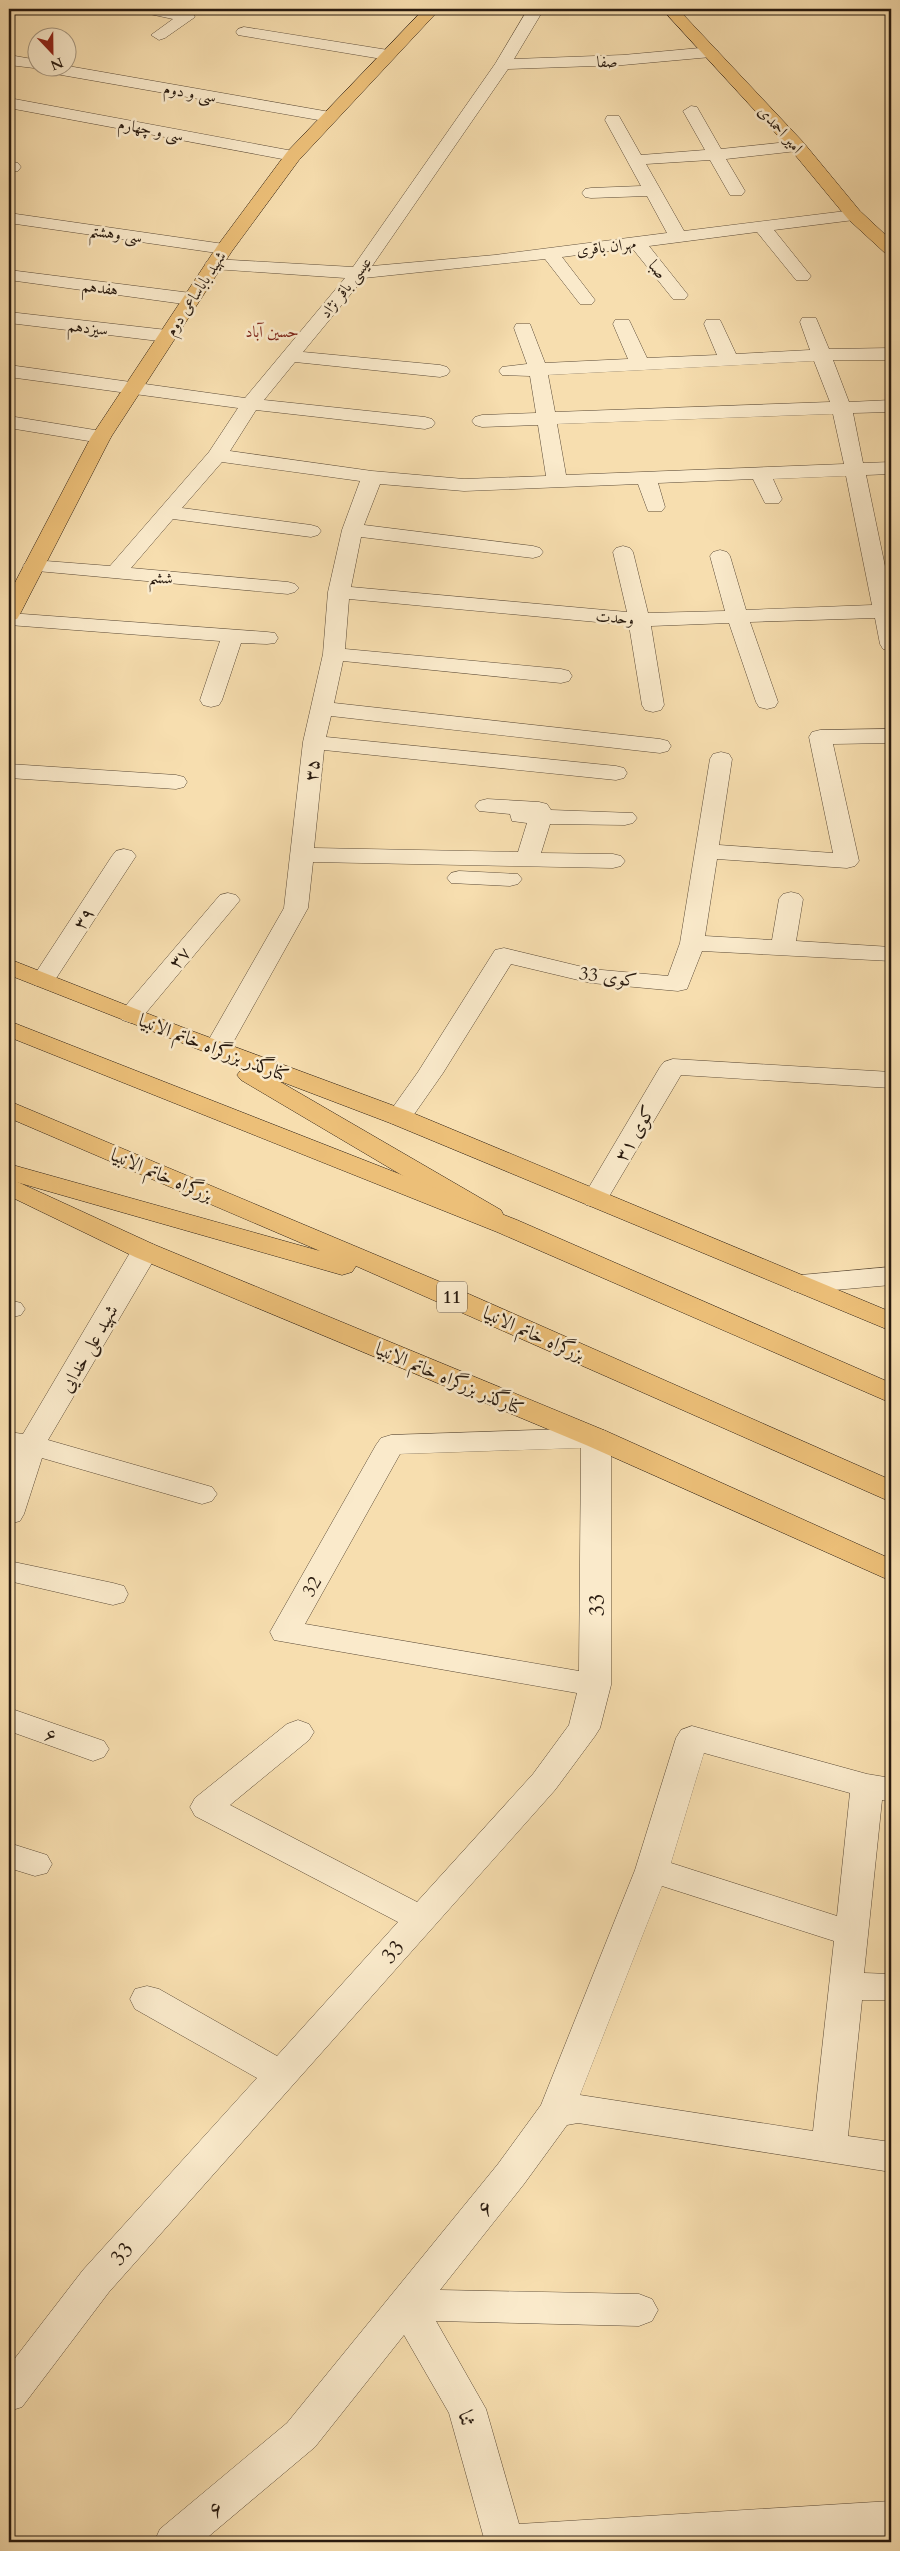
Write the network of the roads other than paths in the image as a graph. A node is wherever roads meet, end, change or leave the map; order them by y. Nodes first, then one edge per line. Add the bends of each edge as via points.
1 (146, 9) edge
2 (432, 9) edge
3 (536, 9) edge
4 (670, 9) edge
5 (194, 13) edge
6 (244, 32) dead end
7 (159, 35) dead end
8 (711, 52) junction
9 (388, 55) junction
10 (9, 60) edge
11 (623, 60) junction
12 (28, 63) edge
13 (504, 64) junction
14 (78, 73) edge
15 (634, 76) dead end
16 (9, 103) edge
17 (691, 111) dead end
18 (330, 117) junction
19 (613, 120) dead end
20 (797, 146) junction
21 (714, 155) junction
22 (293, 156) junction
23 (635, 160) junction
24 (652, 191) junction
25 (736, 191) dead end
26 (591, 193) dead end
27 (854, 215) junction
28 (9, 218) edge
29 (761, 226) junction
30 (678, 237) junction
31 (636, 242) junction
32 (224, 248) junction
33 (891, 249) edge
34 (550, 253) junction
35 (214, 264) junction
36 (358, 273) junction
37 (9, 275) edge
38 (802, 276) dead end
39 (679, 295) dead end
40 (191, 299) junction
41 (586, 300) dead end
42 (9, 317) edge
43 (809, 322) dead end
44 (622, 324) dead end
45 (712, 324) dead end
46 (524, 328) dead end
47 (167, 336) junction
48 (891, 354) edge
49 (290, 356) junction
50 (822, 356) junction
51 (729, 360) junction
52 (640, 364) junction
53 (538, 369) junction
54 (9, 371) edge
55 (440, 371) dead end
56 (509, 371) dead end
57 (133, 387) junction
58 (250, 404) junction
59 (891, 406) edge
60 (842, 408) junction
61 (546, 418) junction
62 (482, 421) dead end
63 (9, 422) edge
64 (424, 423) dead end
65 (101, 437) junction
66 (216, 455) junction
67 (891, 468) edge
68 (855, 469) junction
69 (761, 474) junction
70 (372, 477) junction
71 (646, 478) junction
72 (557, 480) junction
73 (772, 499) dead end
74 (655, 507) dead end
75 (166, 512) junction
76 (352, 530) junction
77 (311, 531) dead end
78 (532, 552) dead end
79 (623, 552) dead end
80 (720, 556) dead end
81 (33, 566) junction
82 (116, 574) junction
83 (288, 588) dead end
84 (339, 592) junction
85 (887, 611) edge
86 (9, 614) edge
87 (737, 616) junction
88 (9, 619) edge
89 (639, 620) junction
90 (233, 635) junction
91 (267, 638) dead end
92 (891, 644) edge
93 (334, 654) junction
94 (561, 676) dead end
95 (211, 700) dead end
96 (767, 702) dead end
97 (653, 705) dead end
98 (323, 708) junction
99 (891, 736) edge
100 (314, 742) junction
101 (660, 746) dead end
102 (721, 759) dead end
103 (9, 771) edge
104 (616, 773) dead end
105 (176, 782) dead end
106 (487, 806) dead end
107 (530, 816) junction
108 (625, 818) dead end
109 (708, 851) junction
110 (302, 855) junction
111 (124, 856) dead end
112 (613, 861) dead end
113 (514, 871) junction
114 (459, 878) dead end
115 (791, 899) dead end
116 (228, 900) dead end
117 (692, 943) junction
118 (783, 949) junction
119 (891, 954) edge
120 (9, 966) edge
121 (43, 980) junction
122 (131, 1015) junction
123 (9, 1028) edge
124 (183, 1036) junction
125 (217, 1048) junction
126 (891, 1080) edge
127 (9, 1109) edge
128 (399, 1117) junction
129 (9, 1172) edge
130 (9, 1186) edge
131 (595, 1199) junction
132 (507, 1226) junction
133 (145, 1251) junction
134 (891, 1276) edge
135 (801, 1284) junction
136 (452, 1297) junction
137 (891, 1322) edge
138 (891, 1394) edge
139 (596, 1438) junction
140 (20, 1444) edge
141 (891, 1492) edge
142 (202, 1494) dead end
143 (9, 1514) edge
144 (9, 1571) edge
145 (891, 1571) edge
146 (113, 1594) dead end
147 (596, 1685) junction
148 (9, 1719) edge
149 (298, 1732) dead end
150 (93, 1750) dead end
151 (879, 1788) edge
152 (652, 1870) junction
153 (421, 1919) junction
154 (851, 1934) junction
155 (846, 1986) junction
156 (891, 1988) edge
157 (146, 1999) dead end
158 (281, 2075) junction
159 (556, 2112) junction
160 (829, 2148) junction
161 (891, 2157) edge
162 (406, 2305) junction
163 (639, 2310) dead end
164 (9, 2395) edge
165 (891, 2519) edge
166 (851, 2532) edge
167 (174, 2542) edge
168 (505, 2542) edge
169 (514, 2542) edge

1 - 5 street
2 - 9 main road, شهید باباساعی دوم
3 - 13 street, عیسی باقر نژاد
4 - 8 main road, امیر احمدی
5 - 7 street
6 - 9 street
8 - 11 street, صفا
8 - 20 main road, امیر احمدی
9 - 18 main road, شهید باباساعی دوم
10 - 12 street
11 - 13 street, صفا
11 - 15 street
13 - 36 street, عیسی باقر نژاد
14 - 18 street, سی و دوم
16 - 22 street, سی و چهارم
17 - 21 street
18 - 22 main road, شهید باباساعی دوم
19 - 23 street
20 - 21 street
20 - 27 main road, امیر احمدی
21 - 23 street
21 - 25 street
22 - 32 main road, شهید باباساعی دوم
23 - 24 street
24 - 26 street
24 - 30 street
27 - 29 street, مهران باقری
27 - 33 main road, امیر احمدی
28 - 32 street, سی وهشتم
29 - 30 street, مهران باقری
29 - 38 street
30 - 31 street, مهران باقری
31 - 34 street, مهران باقری
31 - 39 street, صبا
32 - 35 main road, شهید باباساعی دوم
34 - 36 street, مهران باقری
34 - 41 street
35 - 36 street, مهران باقری
35 - 40 main road, شهید باباساعی دوم
36 - 49 street, عیسی باقر نژاد
37 - 40 street, هفدهم
40 - 47 main road, شهید باباساعی دوم
42 - 47 street, سیزدهم
43 - 50 street
44 - 52 street
45 - 51 street
46 - 53 street
47 - 57 main road, شهید باباساعی دوم
48 - 50 street
49 - 55 street
49 - 58 street, عیسی باقر نژاد
50 - 51 street
50 - 60 street
51 - 52 street
52 - 53 street
53 - 56 street
53 - 61 street
54 - 57 street
57 - 58 street
57 - 65 main road, شهید باباساعی دوم
58 - 64 street
58 - 66 street, عیسی باقر نژاد
59 - 60 street
60 - 61 street
60 - 68 street
61 - 62 street
61 - 72 street
63 - 65 street
65 - 81 main road, شهید باباساعی دوم
66 - 70 street
66 - 75 street, عیسی باقر نژاد
67 - 68 street
68 - 69 street
68 - 85 street
69 - 71 street
69 - 73 street
70 - 72 street via 464,485
70 - 76 street, ۳۵
71 - 72 street
71 - 74 street
75 - 77 street
75 - 82 street, عیسی باقر نژاد
76 - 78 street
76 - 84 street, ۳۵
79 - 89 street
80 - 87 street
81 - 82 street, ششم
81 - 86 main road, شهید باباساعی دوم
82 - 83 street, ششم
84 - 89 street, وحدت
84 - 93 street, ۳۵
85 - 87 street, وحدت
85 - 92 street
87 - 89 street, وحدت
87 - 96 street
88 - 90 street
89 - 97 street
90 - 91 street
90 - 95 street
93 - 94 street
93 - 98 street, ۳۵
98 - 100 street, ۳۵
98 - 101 street
99 - 109 street via 820,737 847,861
100 - 104 street
100 - 110 street, ۳۵
102 - 109 street, کوی 33
103 - 105 street
106 - 107 street via 539,809
107 - 108 street
107 - 113 street
109 - 117 street, کوی 33
110 - 113 street
110 - 125 street, ۳۵ via 296,908
111 - 121 street, ۳۹
112 - 113 street
113 - 114 street
115 - 118 street
116 - 122 street, ۳۷
117 - 118 street
117 - 128 street, کوی 33 via 678,984 591,976 504,955
118 - 119 street
120 - 121 main road, کنارگذر بزرگراه خاتم الانبیا
121 - 122 main road, کنارگذر بزرگراه خاتم الانبیا
122 - 124 main road, کنارگذر بزرگراه خاتم الانبیا
123 - 132 main road
124 - 125 main road, کنارگذر بزرگراه خاتم الانبیا
124 - 132 main road
125 - 128 main road, کنارگذر بزرگراه خاتم الانبیا
126 - 131 street, کوی ۳۱ via 673,1067
127 - 136 main road, بزرگراه خاتم الانبیا / 11
128 - 131 main road, کنارگذر بزرگراه خاتم الانبیا
129 - 136 main road
130 - 133 main road, کنارگذر بزرگراه خاتم الانبیا
131 - 135 main road, کنارگذر بزرگراه خاتم الانبیا
132 - 138 main road
133 - 139 main road, کنارگذر بزرگراه خاتم الانبیا
133 - 140 street, شهید علی خدایی
134 - 135 street
135 - 137 main road, کنارگذر بزرگراه خاتم الانبیا
136 - 141 main road, بزرگراه خاتم الانبیا / 11
139 - 145 main road, کنارگذر بزرگراه خاتم الانبیا
139 - 147 street, 33
139 - 147 street, 32 via 391,1445 285,1632
140 - 142 street
140 - 143 street, شهید علی خدایی
144 - 146 street
147 - 153 street, 33 via 584,1728 544,1782
148 - 150 street, ۶
149 - 153 street via 206,1807
151 - 152 street, ۶ via 692,1738
151 - 154 street
152 - 154 street
152 - 159 street, ۶
153 - 158 street, 33
154 - 155 street
155 - 156 street
155 - 160 street
157 - 158 street
158 - 164 street, 33 via 96,2281
159 - 160 street via 578,2109
159 - 162 street, ۶
160 - 161 street
162 - 163 street
162 - 167 street, ۶ via 302,2435
162 - 168 street, ثنا via 467,2409
165 - 166 street
166 - 169 street

